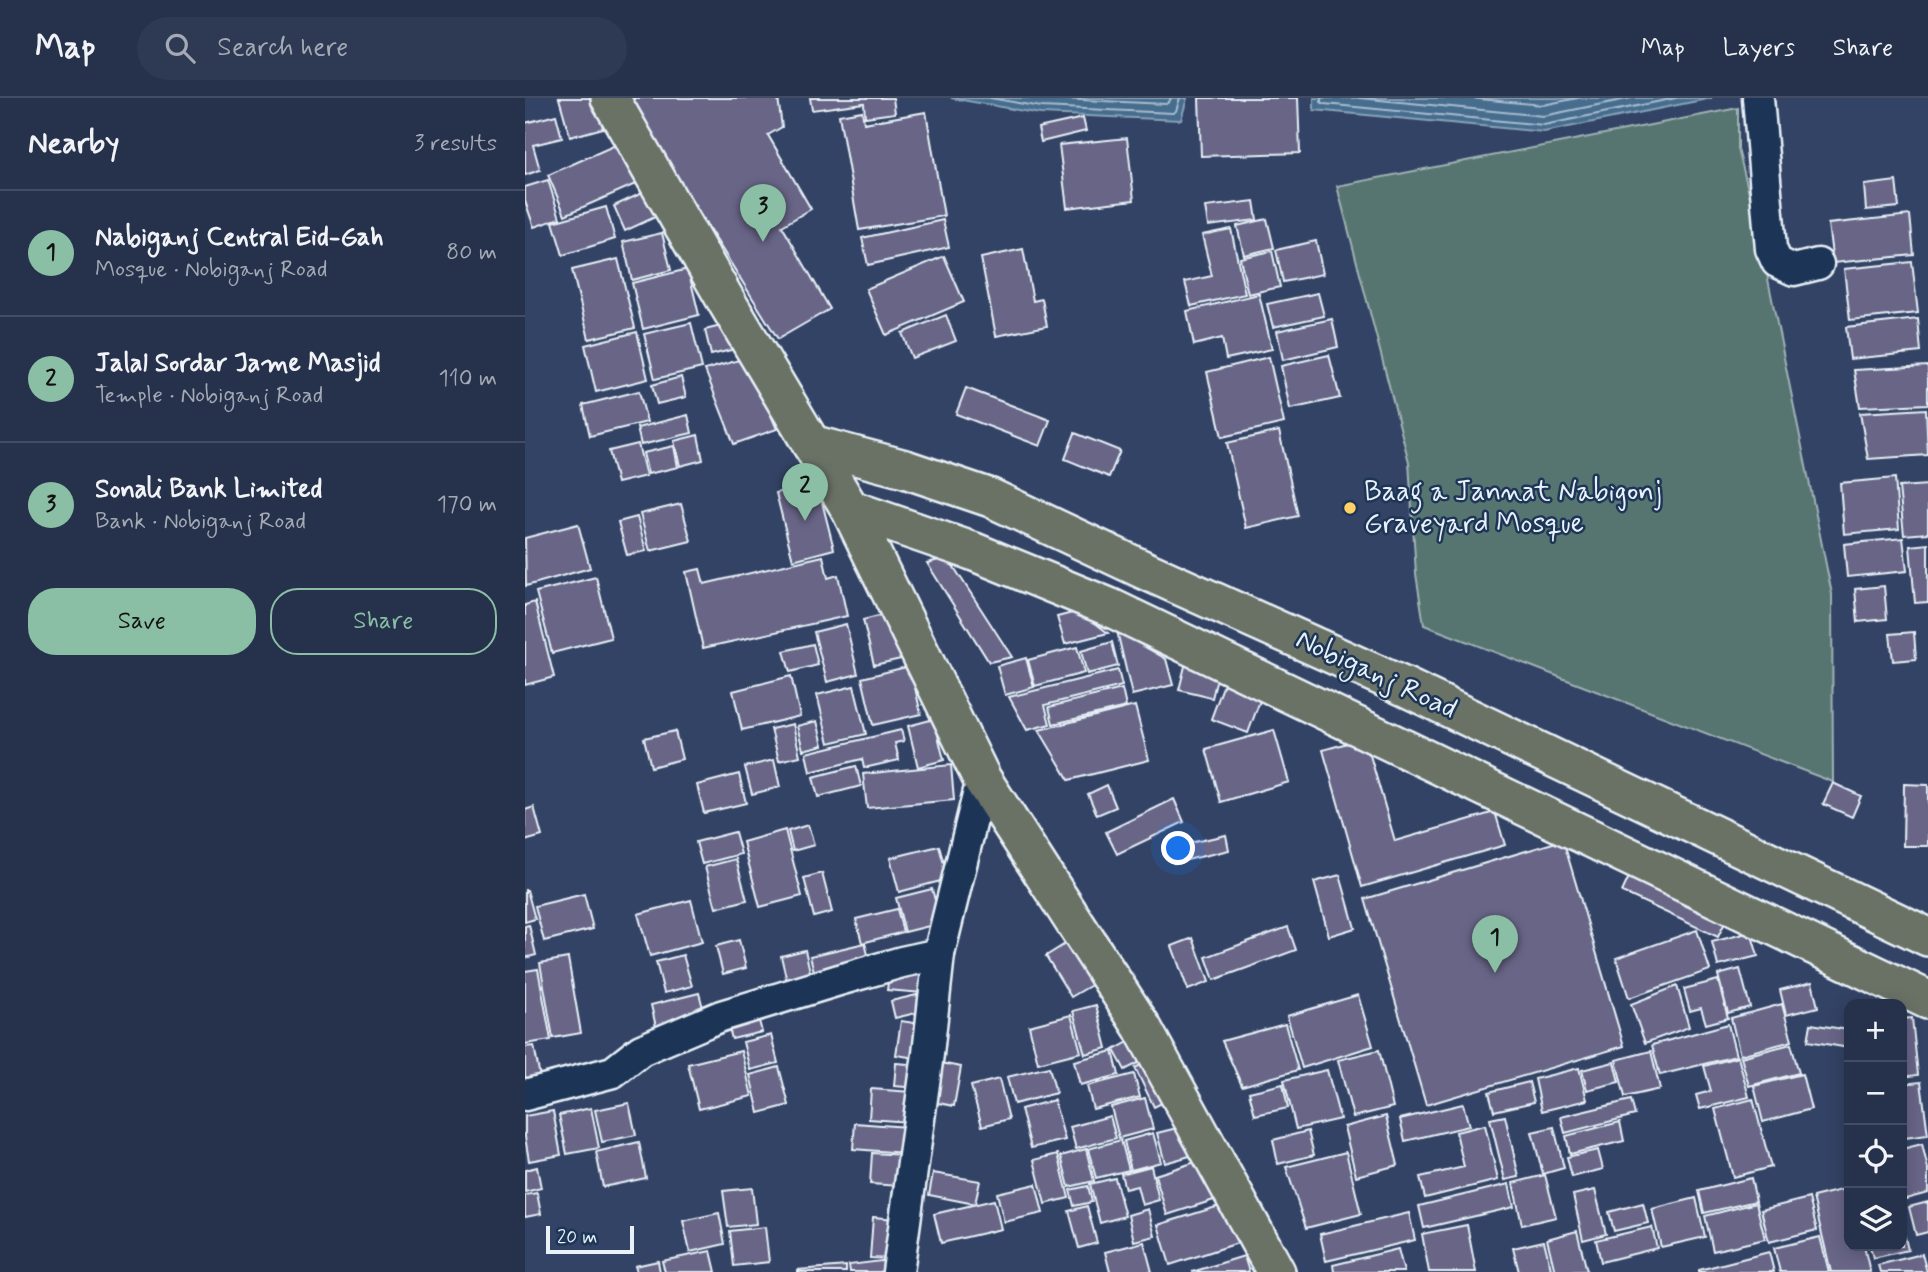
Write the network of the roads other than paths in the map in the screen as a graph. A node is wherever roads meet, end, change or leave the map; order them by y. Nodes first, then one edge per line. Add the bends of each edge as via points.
1 (610, 98) edge
2 (1758, 98) edge
3 (1818, 264) dead end
4 (811, 444) junction
5 (850, 509) junction
6 (982, 779) junction
7 (1928, 937) edge
8 (939, 954) junction
9 (1928, 1000) edge
10 (525, 1095) edge
11 (898, 1272) edge
12 (1276, 1272) edge

1 - 4 main road
2 - 3 street via 1771,249 1777,262 1794,270
4 - 5 main road
4 - 7 main road, Nobiganj Road via 991,498 1405,687
5 - 6 main road
5 - 9 main road, Nobiganj Road via 972,551 1109,607
6 - 8 street
6 - 12 main road via 1142,1027
8 - 10 street via 721,1016 641,1050 613,1072
8 - 11 street

